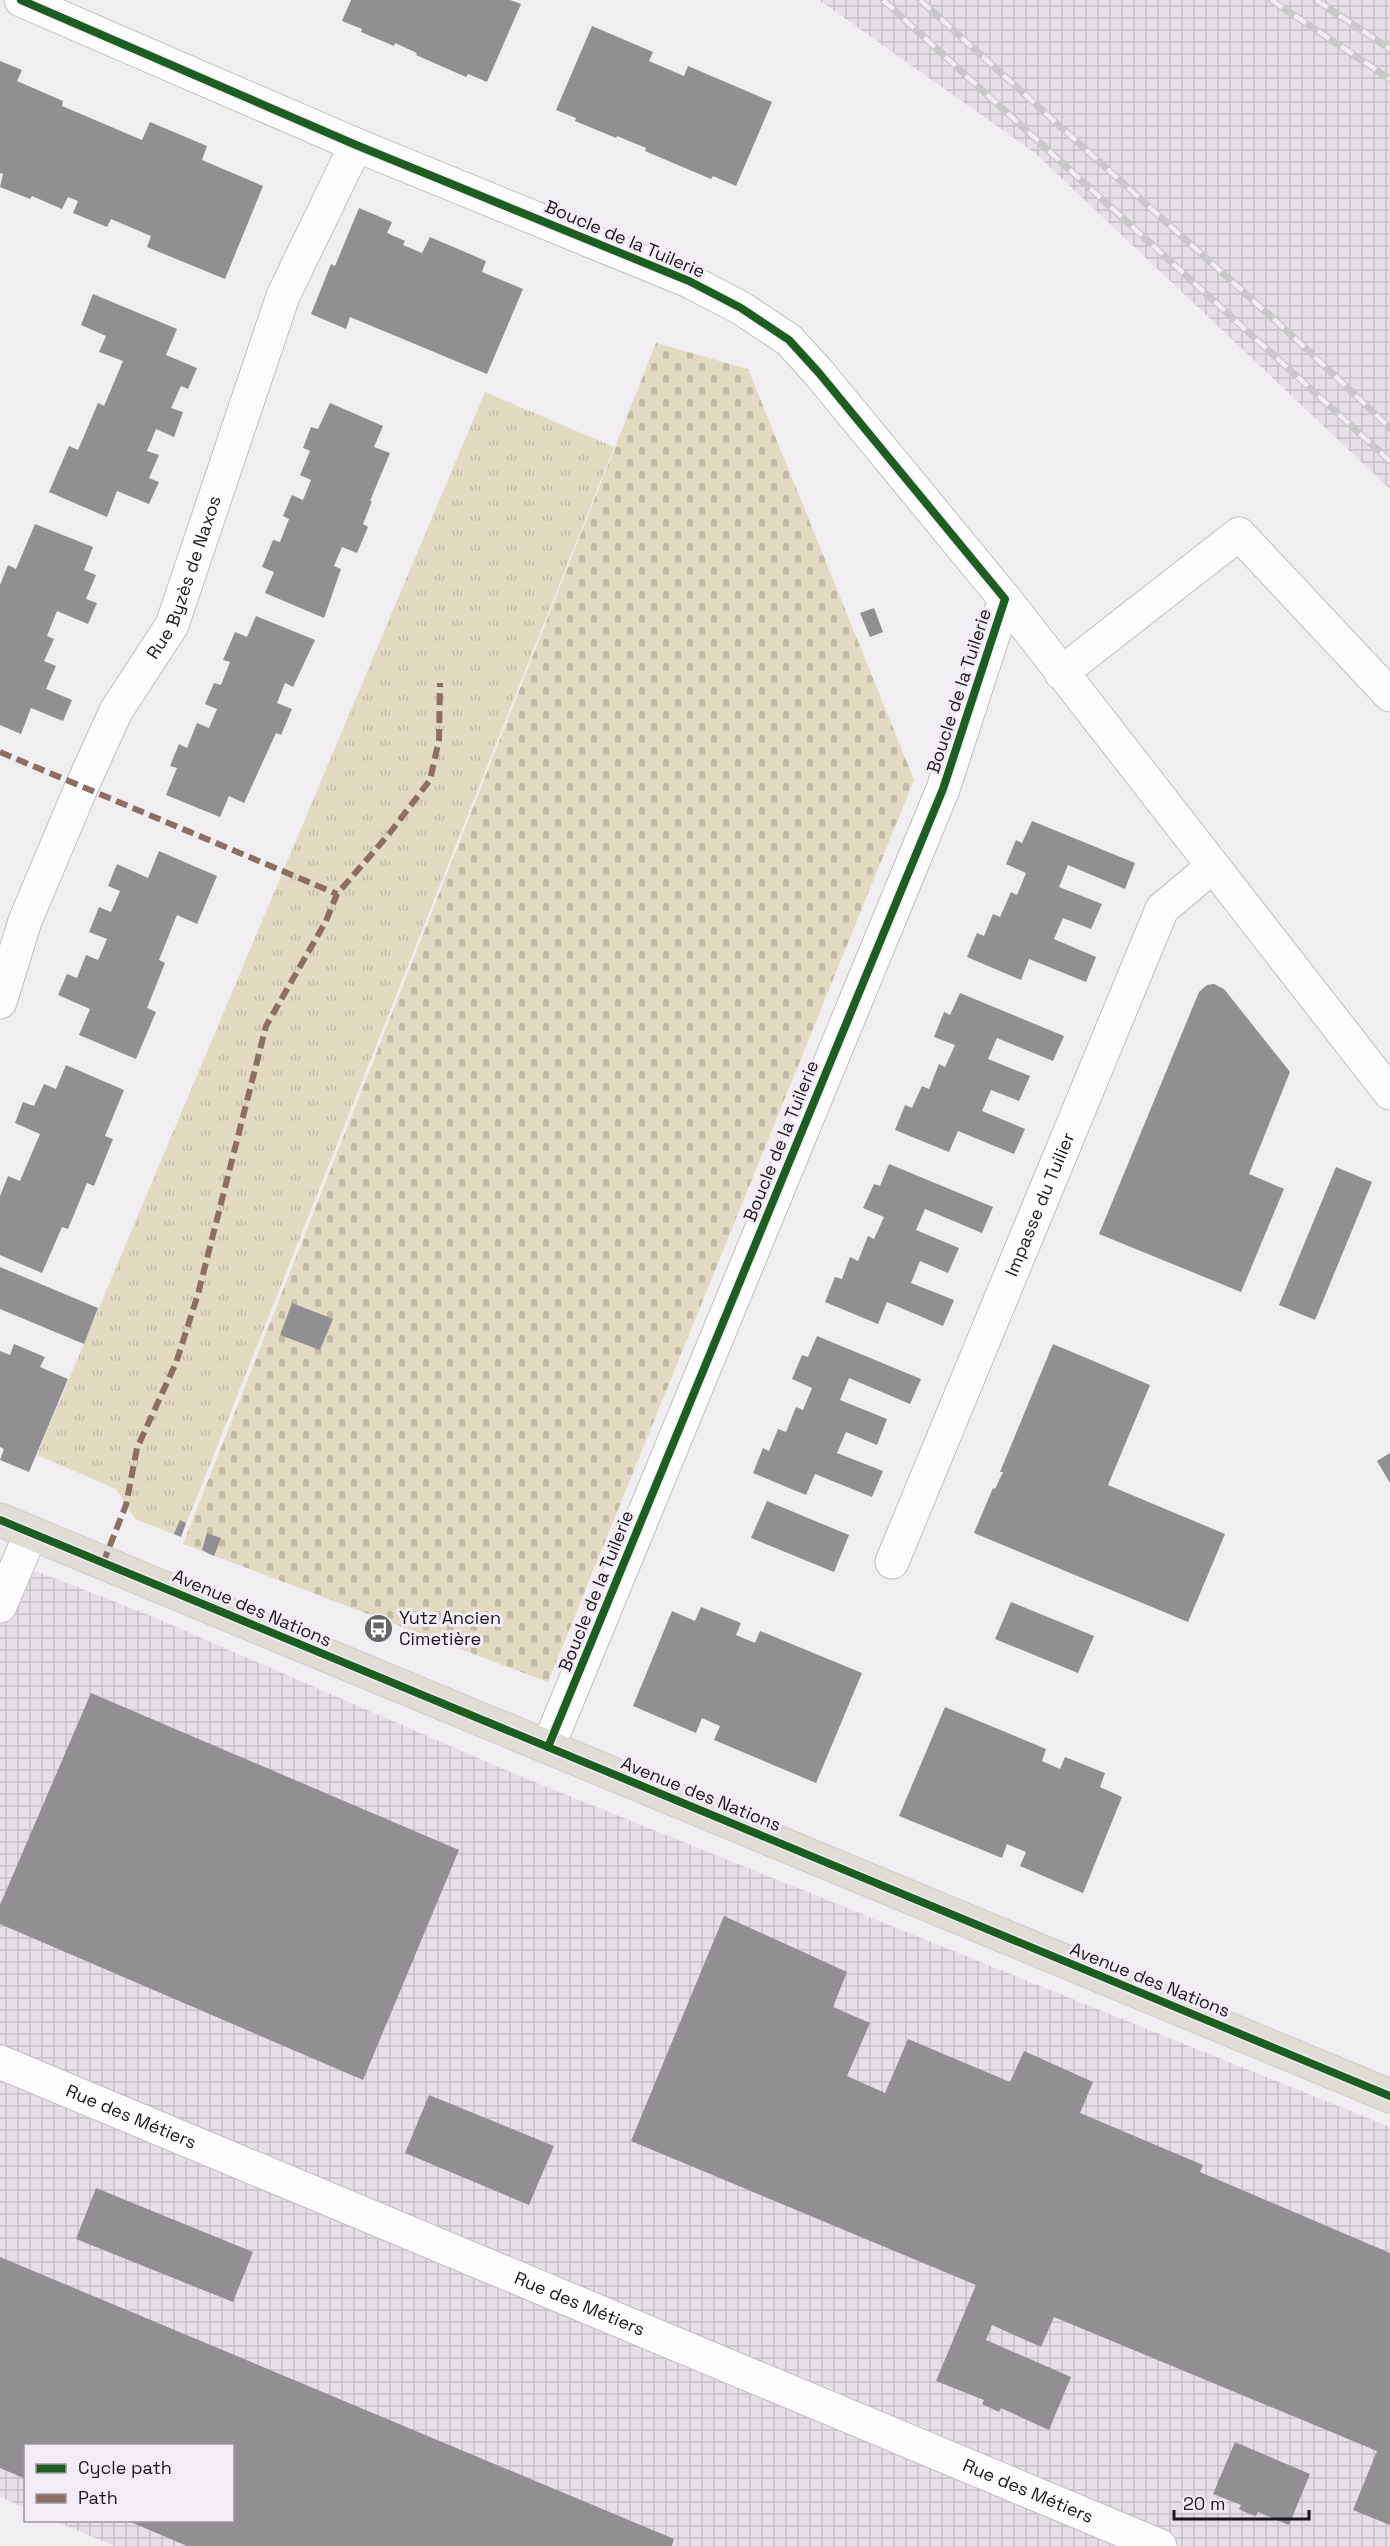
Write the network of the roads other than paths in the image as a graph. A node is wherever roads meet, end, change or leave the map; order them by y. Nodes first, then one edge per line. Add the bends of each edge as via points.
1 (21, 0) edge
2 (357, 145) junction
3 (1005, 599) junction
4 (1061, 673) junction
5 (1390, 695) edge
6 (1213, 866) junction
7 (0, 1002) edge
8 (1390, 1093) edge
9 (0, 1520) edge
10 (31, 1533) junction
11 (892, 1562) dead end
12 (0, 1606) edge
13 (548, 1747) junction
14 (0, 2062) edge
15 (1390, 2096) edge
16 (1160, 2546) edge

1 - 2 street, Boucle de la Tuilerie
2 - 3 street, Boucle de la Tuilerie via 689,281 741,308 789,340
2 - 7 street, Rue Byzès de Naxos via 283,296 172,625 116,711 25,921
3 - 4 street, Boucle de la Tuilerie
3 - 13 street, Boucle de la Tuilerie via 943,789
4 - 5 street via 1239,534
4 - 6 street, Boucle de la Tuilerie
6 - 8 street, Boucle de la Tuilerie
6 - 11 street, Impasse du Tuilier via 1162,909
9 - 10 main road, Avenue des Nations
10 - 12 street
10 - 13 main road, Avenue des Nations
13 - 15 main road, Avenue des Nations
14 - 16 street, Rue des Métiers

